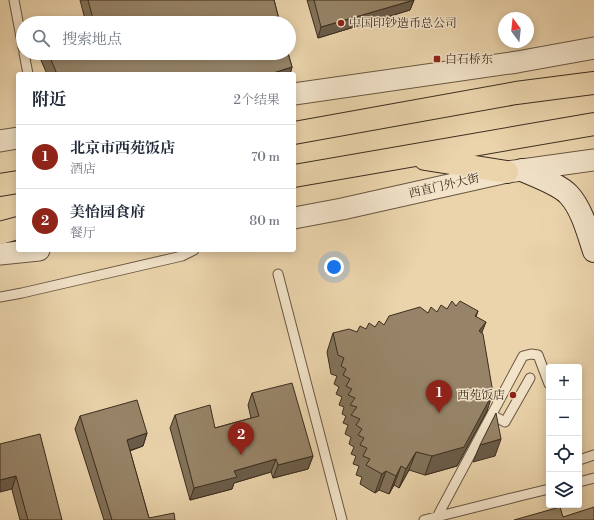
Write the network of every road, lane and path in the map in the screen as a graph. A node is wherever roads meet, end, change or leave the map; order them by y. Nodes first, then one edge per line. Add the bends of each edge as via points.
1 (14, 0) edge
2 (17, 16) edge
3 (594, 48) edge
4 (25, 60) edge
5 (28, 72) edge
6 (594, 83) edge
7 (296, 94) edge
8 (594, 124) edge
9 (296, 133) edge
10 (16, 138) edge
11 (0, 141) edge
12 (406, 156) junction
13 (594, 160) edge
14 (0, 170) edge
15 (16, 170) edge
16 (515, 170) junction
17 (296, 176) edge
18 (16, 182) edge
19 (0, 186) edge
20 (296, 218) edge
21 (16, 222) edge
22 (0, 225) edge
23 (16, 229) edge
24 (0, 233) edge
25 (594, 251) edge
26 (20, 252) edge
27 (190, 252) edge
28 (0, 254) edge
29 (278, 274) dead end
30 (0, 296) edge
31 (546, 376) edge
32 (530, 378) dead end
33 (492, 415) junction
34 (594, 455) edge
35 (582, 459) edge
36 (594, 478) edge
37 (582, 481) edge
38 (546, 490) edge
39 (437, 517) junction
40 (342, 520) edge
41 (424, 520) edge

1 - 2 lane
3 - 7 street via 518,62
4 - 5 lane
6 - 9 highway via 516,93
8 - 12 highway
10 - 11 street
12 - 16 highway
12 - 17 highway
13 - 16 street, 西直门外大街
14 - 15 highway
16 - 20 street, 西直门外大街
16 - 25 main road via 556,186 569,194 580,212
18 - 19 highway
21 - 22 highway
23 - 24 highway
26 - 28 street
27 - 30 lane via 182,256
29 - 40 lane
31 - 33 lane via 538,355 523,356
32 - 33 lane via 505,422
33 - 39 lane
34 - 35 lane
36 - 37 lane
38 - 39 lane
39 - 41 lane

